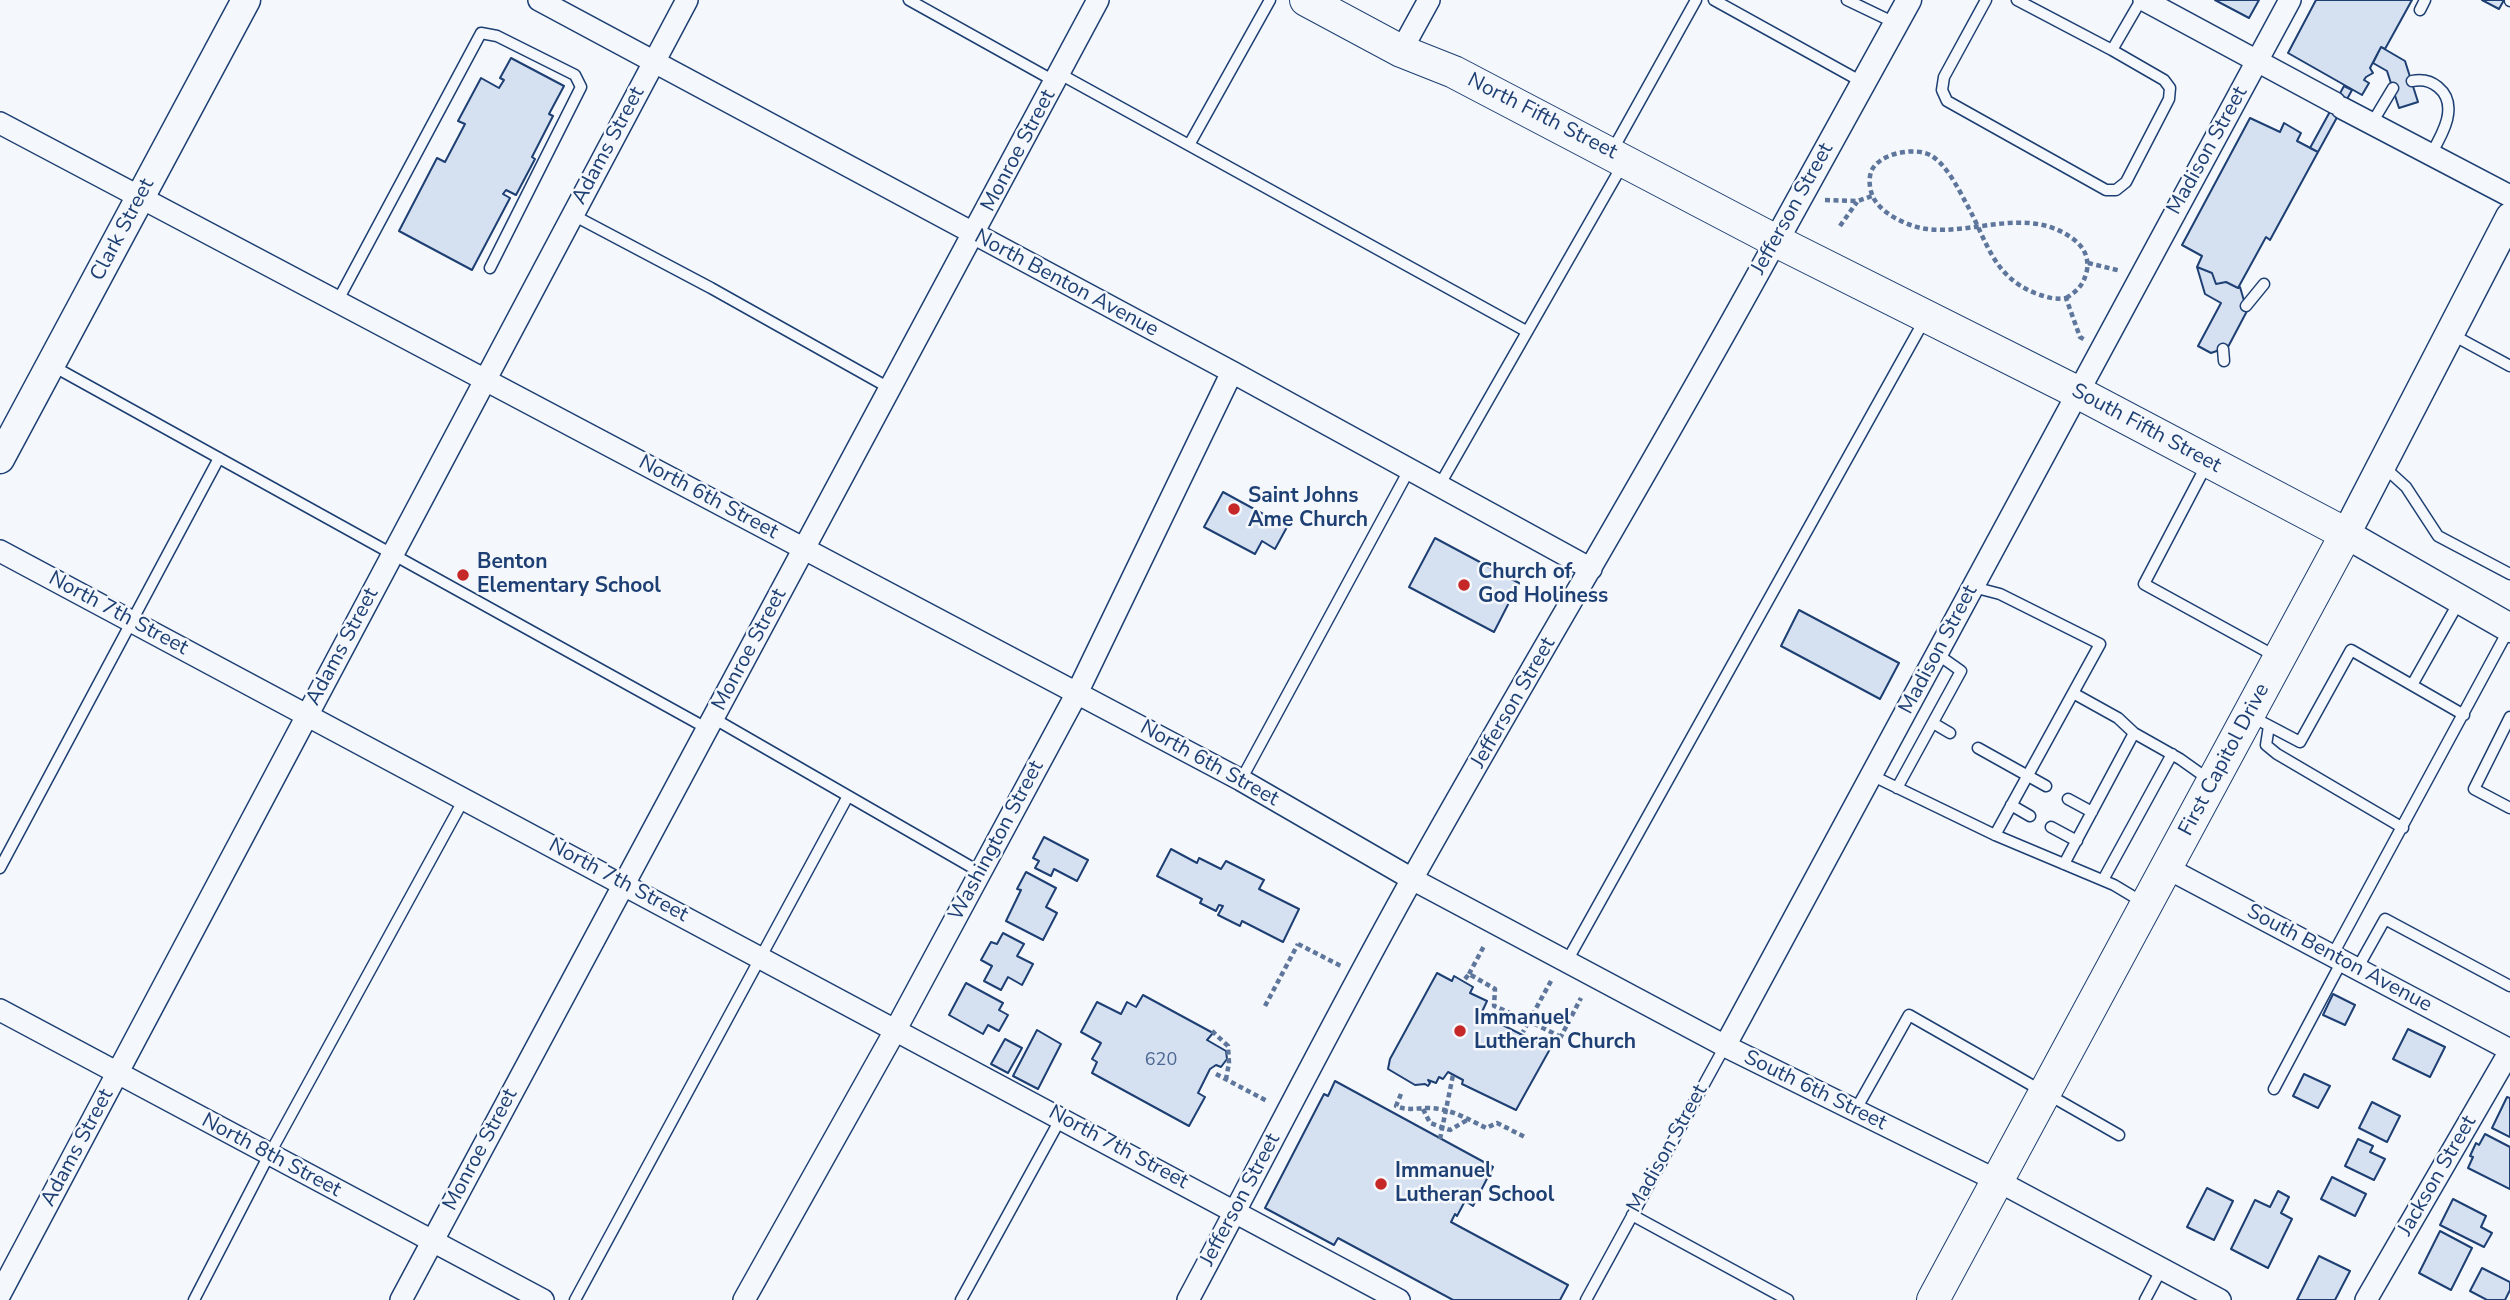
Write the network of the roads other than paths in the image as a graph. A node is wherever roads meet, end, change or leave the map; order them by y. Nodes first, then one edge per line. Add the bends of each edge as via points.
1 (246, 0) edge
2 (539, 0) edge
3 (687, 0) edge
4 (909, 0) edge
5 (1098, 0) edge
6 (1270, 0) edge
7 (1306, 0) edge
8 (1429, 0) edge
9 (1696, 0) edge
10 (1714, 0) edge
11 (1847, 0) edge
12 (1909, 0) edge
13 (1986, 0) edge
14 (2017, 0) edge
15 (2290, 0) edge
16 (2148, 1) edge
17 (1895, 23) junction
18 (2112, 50) junction
19 (1401, 51) junction
20 (2257, 61) junction
21 (654, 62) junction
22 (1058, 78) junction
23 (2412, 81) dead end
24 (1862, 82) junction
25 (2393, 88) dead end
26 (0, 123) edge
27 (2372, 123) junction
28 (1189, 145) junction
29 (2431, 154) junction
30 (1618, 156) junction
31 (2510, 196) edge
32 (140, 197) junction
33 (573, 215) junction
34 (2510, 217) edge
35 (974, 235) junction
36 (1776, 241) junction
37 (490, 268) dead end
38 (2264, 284) dead end
39 (337, 302) junction
40 (2246, 306) dead end
41 (1926, 316) junction
42 (1526, 331) junction
43 (2450, 334) junction
44 (2223, 349) dead end
45 (2224, 361) dead end
46 (51, 365) junction
47 (2510, 366) edge
48 (1232, 372) junction
49 (485, 380) junction
50 (891, 389) junction
51 (2077, 392) junction
52 (219, 458) junction
53 (0, 459) edge
54 (2208, 461) junction
55 (2382, 465) junction
56 (1409, 470) junction
57 (1438, 486) junction
58 (2346, 534) junction
59 (804, 549) junction
60 (0, 551) edge
61 (393, 554) junction
62 (1591, 569) junction
63 (2510, 574) edge
64 (1973, 587) junction
65 (2460, 600) junction
66 (132, 621) junction
67 (2510, 628) edge
68 (1937, 654) junction
69 (2280, 658) junction
70 (2412, 685) junction
71 (1077, 693) junction
72 (2073, 693) junction
73 (307, 715) junction
74 (2464, 715) junction
75 (2510, 717) edge
76 (2260, 720) junction
77 (1933, 723) junction
78 (710, 724) junction
79 (1950, 733) dead end
80 (2134, 733) junction
81 (1978, 748) dead end
82 (2172, 754) junction
83 (1871, 775) junction
84 (2028, 776) junction
85 (1241, 780) junction
86 (2213, 782) junction
87 (2046, 786) dead end
88 (2106, 787) junction
89 (1897, 788) junction
90 (2116, 793) dead end
91 (848, 796) junction
92 (464, 799) junction
93 (2068, 799) dead end
94 (2011, 805) junction
95 (2510, 808) edge
96 (2092, 812) junction
97 (2030, 816) dead end
98 (2051, 827) dead end
99 (2403, 828) junction
100 (1994, 835) junction
101 (2077, 841) junction
102 (2064, 864) junction
103 (0, 868) edge
104 (2167, 868) junction
105 (980, 872) junction
106 (1412, 879) junction
107 (2103, 880) junction
108 (624, 884) junction
109 (2146, 904) junction
110 (762, 958) junction
111 (1567, 961) junction
112 (2344, 962) junction
113 (2510, 986) edge
114 (0, 1010) edge
115 (896, 1029) junction
116 (1725, 1046) junction
117 (2510, 1051) edge
118 (117, 1073) junction
119 (2274, 1089) dead end
120 (2045, 1092) junction
121 (1854, 1111) junction
122 (1061, 1118) junction
123 (2119, 1135) dead end
124 (269, 1155) junction
125 (1998, 1181) junction
126 (1236, 1211) junction
127 (1632, 1216) junction
128 (432, 1243) junction
129 (2161, 1270) junction
130 (0, 1294) edge
131 (194, 1300) edge
132 (401, 1300) edge
133 (542, 1300) edge
134 (575, 1300) edge
135 (744, 1300) edge
136 (961, 1300) edge
137 (1188, 1300) edge
138 (1399, 1300) edge
139 (1586, 1300) edge
140 (1788, 1300) edge
141 (1933, 1300) edge
142 (2145, 1300) edge
143 (2220, 1300) edge
144 (2366, 1300) edge

1 - 32 main road, Clark Street
2 - 21 street, North Benton Avenue
3 - 21 street, Adams Street
4 - 22 lane
5 - 22 street, Monroe Street
6 - 28 lane
7 - 19 main road, North Fifth Street
8 - 19 street
9 - 30 lane
10 - 24 lane
11 - 17 lane
12 - 17 street, Jefferson Street
13 - 18 lane via 1944,77 1942,90 1947,101 2106,190 2126,183 2169,99 2170,88
14 - 18 lane
15 - 20 street, Madison Street
16 - 18 lane
16 - 20 street
17 - 24 street, Jefferson Street
19 - 30 main road, North Fifth Street via 1454,72
20 - 27 street
20 - 51 street, Madison Street
21 - 33 street, Adams Street
21 - 35 street, North Benton Avenue
22 - 28 lane
22 - 35 street, Monroe Street
23 - 29 lane via 2432,82 2447,98 2447,120
24 - 36 street, Jefferson Street
25 - 27 lane
26 - 32 street, North 6th Street
27 - 29 street
28 - 42 lane
29 - 31 street
30 - 36 main road, North Fifth Street
30 - 42 lane
32 - 39 street, North 6th Street
32 - 46 main road, Clark Street
33 - 49 street, Adams Street
33 - 50 lane
34 - 43 main road, First Capitol Drive
35 - 48 street, North Benton Avenue
35 - 50 street, Monroe Street
36 - 41 main road, South Fifth Street
36 - 62 street, Jefferson Street
37 - 39 lane via 581,87 575,75 497,36 481,33
38 - 40 lane
39 - 49 street, North 6th Street
41 - 51 main road, South Fifth Street
41 - 111 lane
42 - 57 lane
43 - 47 lane
43 - 55 main road, First Capitol Drive
44 - 45 lane
46 - 52 lane
46 - 53 main road, Clark Street
48 - 56 street, North Benton Avenue
48 - 71 street, Washington Street
49 - 59 street, North 6th Street
49 - 61 street, Adams Street
50 - 59 street, Monroe Street
51 - 54 main road, South Fifth Street
51 - 64 street, Madison Street
52 - 61 lane
52 - 66 lane
54 - 58 main road, South Fifth Street
54 - 69 lane via 2144,584
55 - 58 main road, First Capitol Drive
55 - 63 lane via 2406,486 2438,536
56 - 57 street, North Benton Avenue
56 - 85 lane
57 - 62 street, North Benton Avenue
58 - 65 main road, South Fifth Street
58 - 69 main road, First Capitol Drive
59 - 71 street, North 6th Street
59 - 78 street, Monroe Street
60 - 66 street, North 7th Street
61 - 73 street, Adams Street
61 - 78 lane
62 - 106 street, Jefferson Street
64 - 68 street, Madison Street
64 - 72 lane via 2000,594 2100,644
65 - 67 main road, South Fifth Street
65 - 70 lane
66 - 73 street, North 7th Street
66 - 103 lane
67 - 74 lane
68 - 77 lane via 1961,671
68 - 83 street, Madison Street
69 - 76 main road, First Capitol Drive
70 - 74 lane
70 - 76 lane via 2351,650 2300,742
71 - 85 street, North 6th Street
71 - 105 street, Washington Street
72 - 80 lane via 2118,718
72 - 84 lane
73 - 92 street, North 7th Street
73 - 118 street, Adams Street
74 - 99 lane
75 - 95 lane via 2474,789
76 - 86 main road, First Capitol Drive
76 - 99 lane via 2266,745 2277,754
77 - 79 lane
77 - 89 lane
78 - 91 lane
78 - 108 street, Monroe Street
80 - 82 lane
80 - 88 lane
81 - 84 lane
82 - 86 lane
82 - 107 lane via 2139,806
83 - 89 lane
83 - 116 street, Madison Street
84 - 87 lane
84 - 94 lane
85 - 106 street, North 6th Street
86 - 104 main road, First Capitol Drive
88 - 90 lane
88 - 96 lane
89 - 100 lane
91 - 105 lane
91 - 110 lane
92 - 108 street, North 7th Street
92 - 124 lane
93 - 96 lane
94 - 97 lane
94 - 100 lane
96 - 101 lane
98 - 101 lane
99 - 112 lane
100 - 102 lane
101 - 102 lane
102 - 107 lane
104 - 109 main road, First Capitol Drive
104 - 112 street, South Benton Avenue
105 - 115 street, Washington Street
106 - 111 street, South 6th Street
106 - 126 street, Jefferson Street
107 - 109 lane
108 - 110 street, North 7th Street
108 - 128 street, Monroe Street
109 - 120 main road, First Capitol Drive
110 - 115 street, North 7th Street
110 - 134 lane
111 - 116 street, South 6th Street
112 - 113 lane via 2385,919
112 - 117 street, South Benton Avenue
112 - 119 lane
114 - 118 street, North 8th Street
115 - 122 street, North 7th Street
115 - 135 street, Washington Street
116 - 121 street, South 6th Street
116 - 127 lane, Madison Street
117 - 144 street, Jackson Street
118 - 124 street, North 8th Street
118 - 130 street, Adams Street
120 - 121 lane via 1909,1015
120 - 123 lane
120 - 125 main road, First Capitol Drive
121 - 125 street, South 6th Street
122 - 126 street, North 7th Street
122 - 136 lane
124 - 128 street, North 8th Street
124 - 131 lane
125 - 129 street, South 6th Street
125 - 141 main road, First Capitol Drive
126 - 137 street, Jefferson Street
126 - 138 street, North 7th Street
127 - 139 lane, Madison Street
127 - 140 lane
128 - 132 street, Monroe Street
128 - 133 street, North 8th Street
129 - 142 lane
129 - 143 street, South 6th Street

